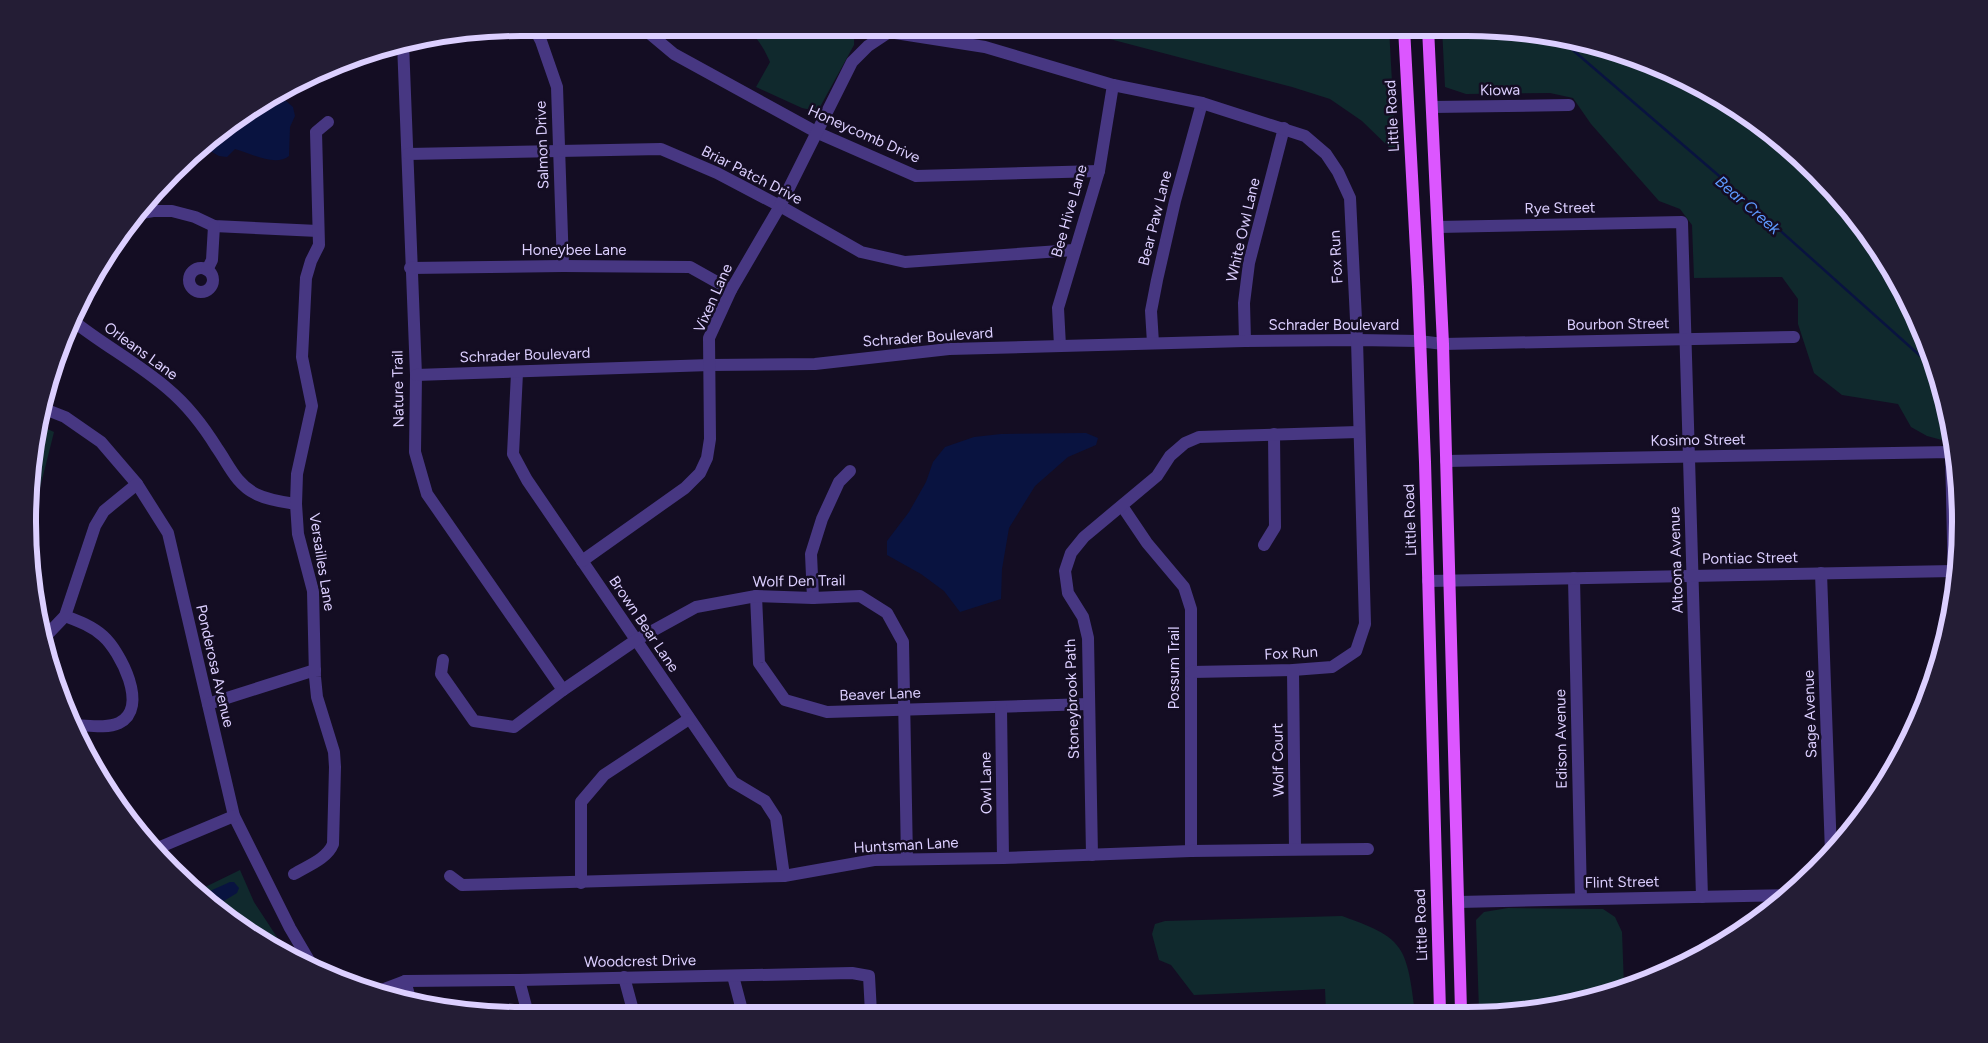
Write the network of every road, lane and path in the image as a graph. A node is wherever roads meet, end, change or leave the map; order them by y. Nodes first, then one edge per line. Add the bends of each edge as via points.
1 (538, 36) edge
2 (653, 36) edge
3 (883, 36) edge
4 (915, 36) edge
5 (1404, 36) edge
6 (1428, 36) edge
7 (403, 51) edge
8 (1113, 85) junction
9 (1202, 103) junction
10 (1569, 105) dead end
11 (1432, 108) junction
12 (328, 122) dead end
13 (1284, 128) junction
14 (818, 132) junction
15 (559, 152) junction
16 (408, 154) junction
17 (1099, 171) junction
18 (780, 206) junction
19 (149, 212) edge
20 (1682, 222) joint
21 (214, 226) junction
22 (1438, 227) junction
23 (318, 231) junction
24 (1074, 250) junction
25 (562, 266) junction
26 (410, 268) junction
27 (207, 270) dead end
28 (731, 290) junction
29 (78, 325) edge
30 (1794, 337) dead end
31 (1686, 339) junction
32 (1357, 340) junction
33 (1245, 341) junction
34 (1420, 341) junction
35 (1153, 343) junction
36 (1443, 344) junction
37 (1060, 346) junction
38 (710, 365) junction
39 (517, 373) junction
40 (416, 375) junction
41 (50, 411) edge
42 (1358, 432) junction
43 (1274, 434) junction
44 (1947, 452) edge
45 (1689, 456) junction
46 (1446, 460) junction
47 (850, 471) dead end
48 (137, 484) junction
49 (296, 504) junction
50 (1122, 506) junction
51 (1264, 545) dead end
52 (582, 561) junction
53 (1949, 571) edge
54 (1821, 573) junction
55 (1693, 576) junction
56 (1574, 578) junction
57 (1428, 581) junction
58 (1450, 581) junction
59 (756, 596) junction
60 (813, 598) junction
61 (65, 616) junction
62 (50, 632) edge
63 (636, 640) junction
64 (443, 660) dead end
65 (315, 670) junction
66 (1293, 670) junction
67 (1190, 672) junction
68 (563, 690) junction
69 (208, 704) junction
70 (1090, 704) junction
71 (1001, 706) junction
72 (905, 709) junction
73 (689, 719) junction
74 (82, 726) edge
75 (234, 816) junction
76 (1831, 841) edge
77 (162, 846) edge
78 (1368, 849) dead end
79 (1296, 850) junction
80 (1191, 851) junction
81 (1092, 855) junction
82 (1003, 858) junction
83 (907, 859) junction
84 (294, 874) dead end
85 (450, 876) dead end
86 (784, 876) junction
87 (581, 883) junction
88 (1775, 895) edge
89 (1702, 897) junction
90 (1581, 899) junction
91 (1458, 902) junction
92 (307, 957) edge
93 (733, 976) junction
94 (624, 977) junction
95 (519, 980) junction
96 (405, 981) junction
97 (388, 988) edge
98 (408, 993) edge
99 (526, 1007) edge
100 (632, 1007) edge
101 (741, 1007) edge
102 (871, 1007) edge
103 (1440, 1007) edge
104 (1461, 1007) edge

1 - 15 street, Salmon Drive via 557,87
2 - 14 street, Honeycomb Drive via 674,54
3 - 14 street, Vixen Lane via 852,62
4 - 8 street, Fox Run via 985,47
5 - 34 main road, Little Road
6 - 11 main road
7 - 16 street, Nature Trail
8 - 9 street, Fox Run
8 - 17 street, Bee Hive Lane
9 - 13 street, Fox Run
9 - 35 street, Bear Paw Lane via 1157,280 1151,311
10 - 11 street, Kiowa
11 - 22 main road
12 - 23 street, Versailles Lane via 316,132
13 - 32 street, Fox Run via 1305,136 1326,154 1350,198
13 - 33 street, White Owl Lane via 1249,263 1244,303
14 - 17 street, Honeycomb Drive via 916,176
14 - 18 street, Vixen Lane
15 - 16 street, Briar Patch Drive
15 - 18 street, Briar Patch Drive via 661,150 717,173
15 - 25 street, Salmon Drive
16 - 26 street, Nature Trail
17 - 24 street, Bee Hive Lane
18 - 24 street, Briar Patch Drive via 861,252 905,262
18 - 28 street, Vixen Lane
19 - 21 street via 172,211
20 - 22 street, Rye Street
20 - 31 street, Altoona Avenue
21 - 23 street
21 - 27 street via 212,260
22 - 36 main road
23 - 49 street, Versailles Lane via 319,245 306,278 303,314 302,357 312,406 297,474
24 - 37 street, Bee Hive Lane via 1058,308
25 - 26 street, Honeybee Lane
25 - 28 street, Honeybee Lane via 690,267
26 - 40 street, Nature Trail
28 - 38 street, Vixen Lane via 709,338
29 - 49 street, Orleans Lane via 170,390 200,424 237,480 255,494
30 - 31 street, Bourbon Street
31 - 36 street, Bourbon Street
31 - 45 street, Altoona Avenue
32 - 33 street, Schrader Boulevard
32 - 34 street, Schrader Boulevard
32 - 42 street, Fox Run
33 - 35 street, Schrader Boulevard
34 - 36 street, Schrader Boulevard
34 - 57 main road, Little Road
35 - 37 street, Schrader Boulevard
36 - 46 main road
37 - 38 street, Schrader Boulevard via 949,349 815,364
38 - 39 street, Schrader Boulevard
38 - 52 street, Vixen Lane via 710,439 700,473 685,488
39 - 40 street, Schrader Boulevard
39 - 52 street, Brown Bear Lane via 513,454 526,480
40 - 68 street, Nature Trail via 415,452 427,494
41 - 48 street, Ponderosa Avenue via 66,417 101,442
42 - 43 street, Stoneybrook Path
42 - 66 street, Fox Run via 1365,624 1356,651 1332,667
43 - 50 street, Stoneybrook Path via 1199,437 1185,443 1170,456 1157,476
43 - 51 street via 1275,527
44 - 45 street, Kosimo Street
45 - 46 street, Kosimo Street
45 - 55 street, Altoona Avenue
46 - 58 main road
47 - 60 street via 839,482 811,554
48 - 61 street via 104,511 95,526
48 - 69 street, Ponderosa Avenue via 168,533
49 - 65 street, Versailles Lane via 298,534 313,591
50 - 67 street, Possum Trail via 1147,543 1184,587 1191,609
50 - 70 street, Stoneybrook Path via 1084,537 1071,553 1065,571 1068,593 1083,617 1088,638
52 - 63 street, Brown Bear Lane
53 - 54 street, Pontiac Street
54 - 55 street, Pontiac Street
54 - 76 street, Sage Avenue
55 - 56 street, Pontiac Street
55 - 89 street, Altoona Avenue
56 - 58 street, Pontiac Street
56 - 90 street, Edison Avenue
57 - 58 street, Pontiac Street
57 - 103 main road, Little Road
58 - 91 main road
59 - 60 street, Wolf Den Trail
59 - 63 street, Wolf Den Trail via 696,607
59 - 72 street, Beaver Lane via 759,663 785,700 827,712
60 - 72 street, Wolf Den Trail via 860,596 887,613 903,642
61 - 62 street
61 - 74 street via 102,635 114,648 127,671 131,694 132,709 118,724
63 - 68 street, Wolf Den Trail
63 - 73 street, Brown Bear Lane
64 - 68 street, Wolf Den Trail via 441,674 474,721 514,726
65 - 69 street
65 - 84 street, Versailles Lane via 317,697 334,752 333,844 322,857
66 - 67 street, Fox Run
66 - 79 street, Wolf Court
67 - 80 street, Possum Trail
69 - 75 street, Ponderosa Avenue
70 - 71 street, Beaver Lane
70 - 81 street, Stoneybrook Path
71 - 72 street, Beaver Lane
71 - 82 street, Owl Lane
72 - 83 street, Wolf Den Trail
73 - 86 street, Brown Bear Lane via 733,782 765,801 776,818
73 - 87 street via 604,776 581,802
75 - 77 street
75 - 92 street, Ponderosa Avenue
78 - 79 street, Huntsman Lane
79 - 80 street, Huntsman Lane
80 - 81 street, Huntsman Lane
81 - 82 street, Huntsman Lane
82 - 83 street, Huntsman Lane
83 - 86 street, Huntsman Lane via 874,860
85 - 87 street, Huntsman Lane via 462,885
86 - 87 street, Huntsman Lane
88 - 89 street, Flint Street
89 - 90 street, Flint Street
90 - 91 street, Flint Street
91 - 104 main road
93 - 94 street, Woodcrest Drive
93 - 101 street
93 - 102 street, Woodcrest Drive via 852,973 869,976
94 - 95 street, Woodcrest Drive
94 - 100 street
95 - 96 street, Woodcrest Drive
95 - 99 street
96 - 97 street, Woodcrest Drive
96 - 98 street

